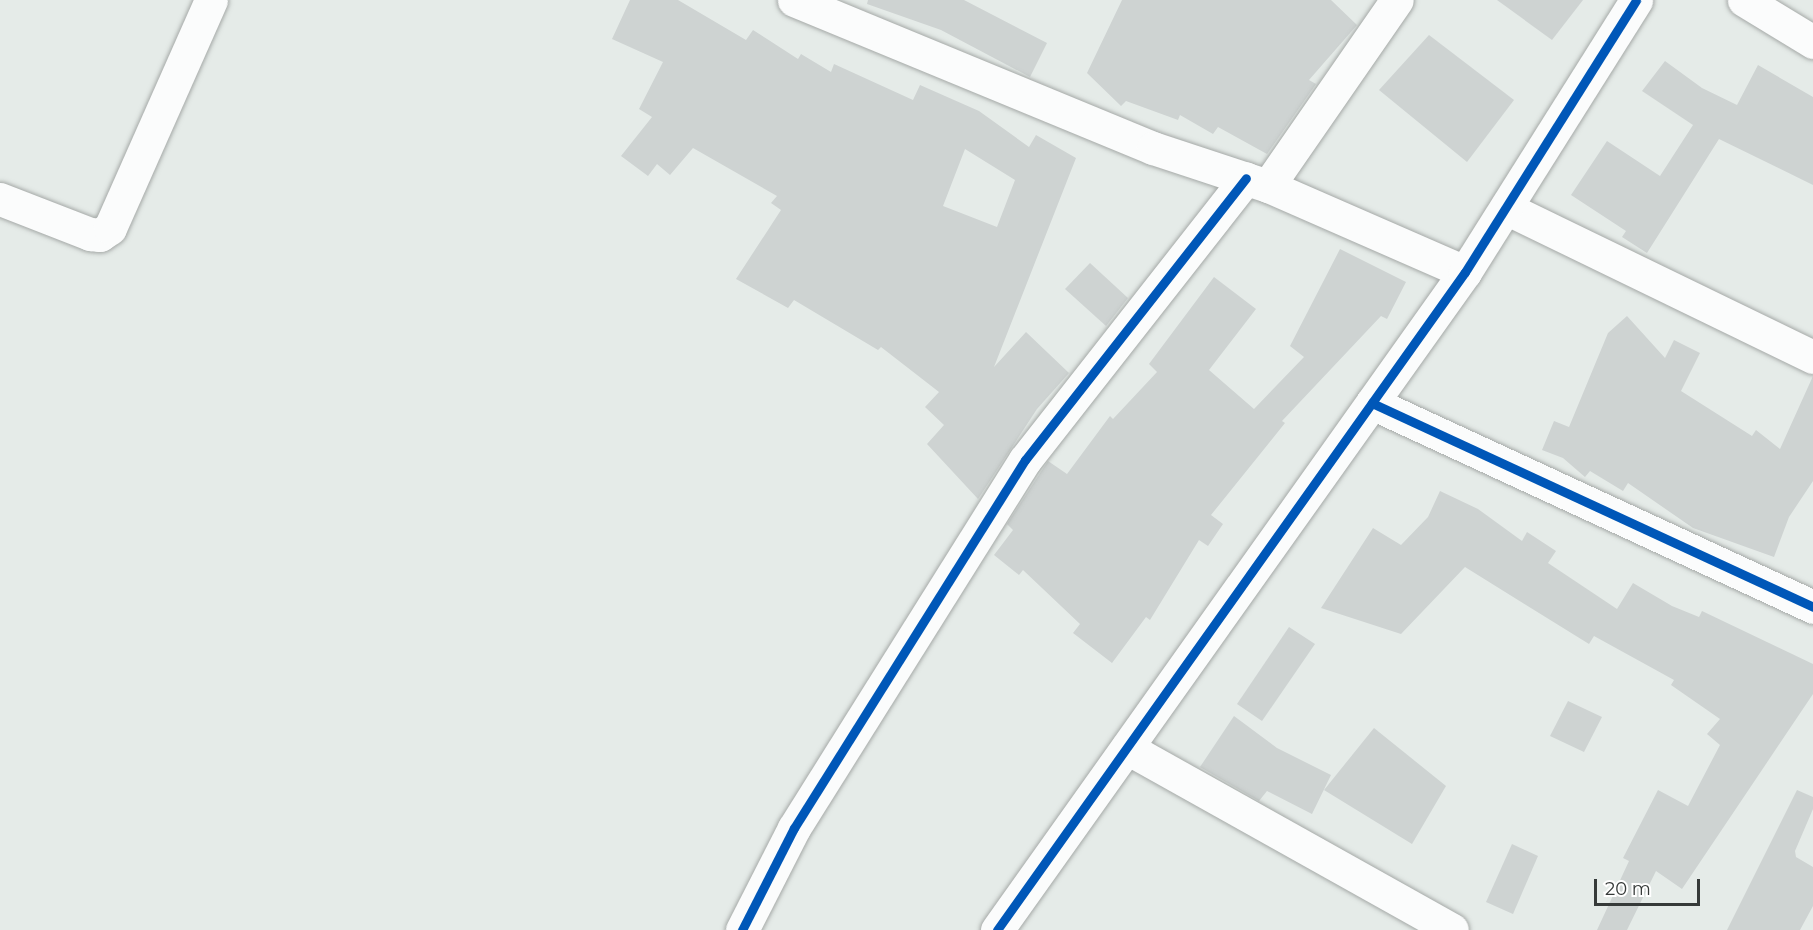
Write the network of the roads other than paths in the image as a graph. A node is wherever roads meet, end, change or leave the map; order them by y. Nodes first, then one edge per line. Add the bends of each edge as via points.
1 (211, 0) edge
2 (794, 0) edge
3 (1397, 0) edge
4 (1636, 0) edge
5 (1744, 0) edge
6 (1813, 42) edge
7 (1257, 182) junction
8 (0, 199) edge
9 (1506, 208) junction
10 (1465, 272) junction
11 (1813, 357) edge
12 (1372, 403) junction
13 (1813, 607) edge
14 (1127, 748) junction
15 (742, 930) edge
16 (998, 930) edge
17 (1452, 930) edge

1 - 8 street via 110,228 100,235 90,234
2 - 7 street via 1153,148
3 - 7 street
4 - 9 street
5 - 6 street
7 - 10 street
7 - 15 street via 1025,460 794,828
9 - 10 street
9 - 11 street
10 - 12 street
12 - 13 street
12 - 14 street
14 - 16 street
14 - 17 street

